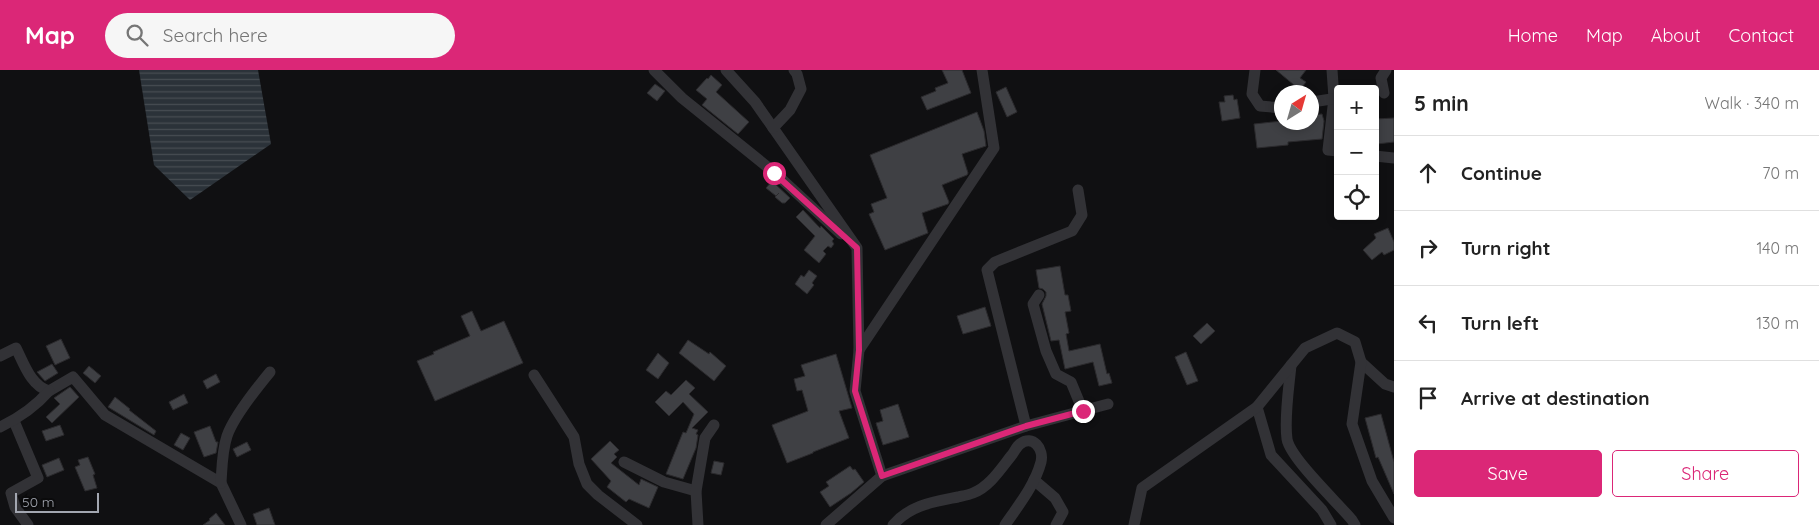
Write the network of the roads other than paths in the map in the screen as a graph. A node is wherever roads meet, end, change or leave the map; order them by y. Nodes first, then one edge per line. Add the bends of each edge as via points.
1 (654, 70) edge
2 (726, 70) edge
3 (794, 70) edge
4 (982, 70) edge
5 (1255, 70) edge
6 (1332, 70) edge
7 (1386, 70) edge
8 (1334, 85) edge
9 (1385, 94) edge
10 (1334, 98) edge
11 (1319, 101) edge
12 (1274, 107) edge
13 (1334, 111) edge
14 (773, 128) junction
15 (1334, 151) edge
16 (1379, 156) edge
17 (1394, 158) edge
18 (1078, 190) dead end
19 (857, 248) junction
20 (1038, 295) dead end
21 (859, 350) junction
22 (0, 356) edge
23 (1361, 362) junction
24 (1291, 366) junction
25 (270, 372) dead end
26 (534, 375) dead end
27 (1394, 387) edge
28 (49, 391) junction
29 (1108, 404) dead end
30 (1257, 407) junction
31 (1083, 411) junction
32 (14, 421) junction
33 (714, 425) dead end
34 (1026, 426) junction
35 (0, 427) edge
36 (624, 462) dead end
37 (882, 476) junction
38 (1034, 480) junction
39 (221, 483) junction
40 (696, 491) junction
41 (6, 495) edge
42 (1394, 518) edge
43 (28, 525) edge
44 (241, 525) edge
45 (637, 525) edge
46 (698, 525) edge
47 (826, 525) edge
48 (893, 525) edge
49 (1005, 525) edge
50 (1056, 525) edge
51 (1134, 525) edge
52 (1331, 525) edge
53 (1355, 525) edge

1 - 19 street via 682,98 774,173
2 - 14 street
3 - 14 street via 801,88 790,110
4 - 21 street via 994,148
5 - 12 street via 1252,94 1260,106
6 - 8 street
7 - 9 street via 1381,78
10 - 11 street
13 - 15 street via 1328,150
14 - 19 street
16 - 17 street
18 - 34 street via 1082,215 1072,231 995,262 987,270
19 - 21 street
20 - 31 street via 1033,304 1046,351 1056,374 1071,382
21 - 37 street via 855,391
22 - 28 street via 16,348 33,380 41,389
23 - 24 street via 1355,342 1336,333 1305,348
23 - 27 street via 1385,384
23 - 42 street via 1352,424 1372,481
24 - 30 street
24 - 53 street via 1287,440 1298,459
25 - 39 street via 246,402 227,436
26 - 45 street via 574,437 587,484
28 - 32 street via 36,406
28 - 39 street via 73,377 105,415
29 - 31 street
30 - 51 street via 1142,488
30 - 52 street via 1271,456 1322,510
31 - 34 street
32 - 35 street
32 - 41 street via 38,478
33 - 40 street via 705,438
34 - 37 street
36 - 40 street via 664,482
37 - 47 street
38 - 48 street via 1042,452 1037,444 1030,441 1021,443 1000,470 973,493 920,505
38 - 49 street
38 - 50 street via 1055,498 1063,512
39 - 44 street
40 - 46 street
41 - 43 street

